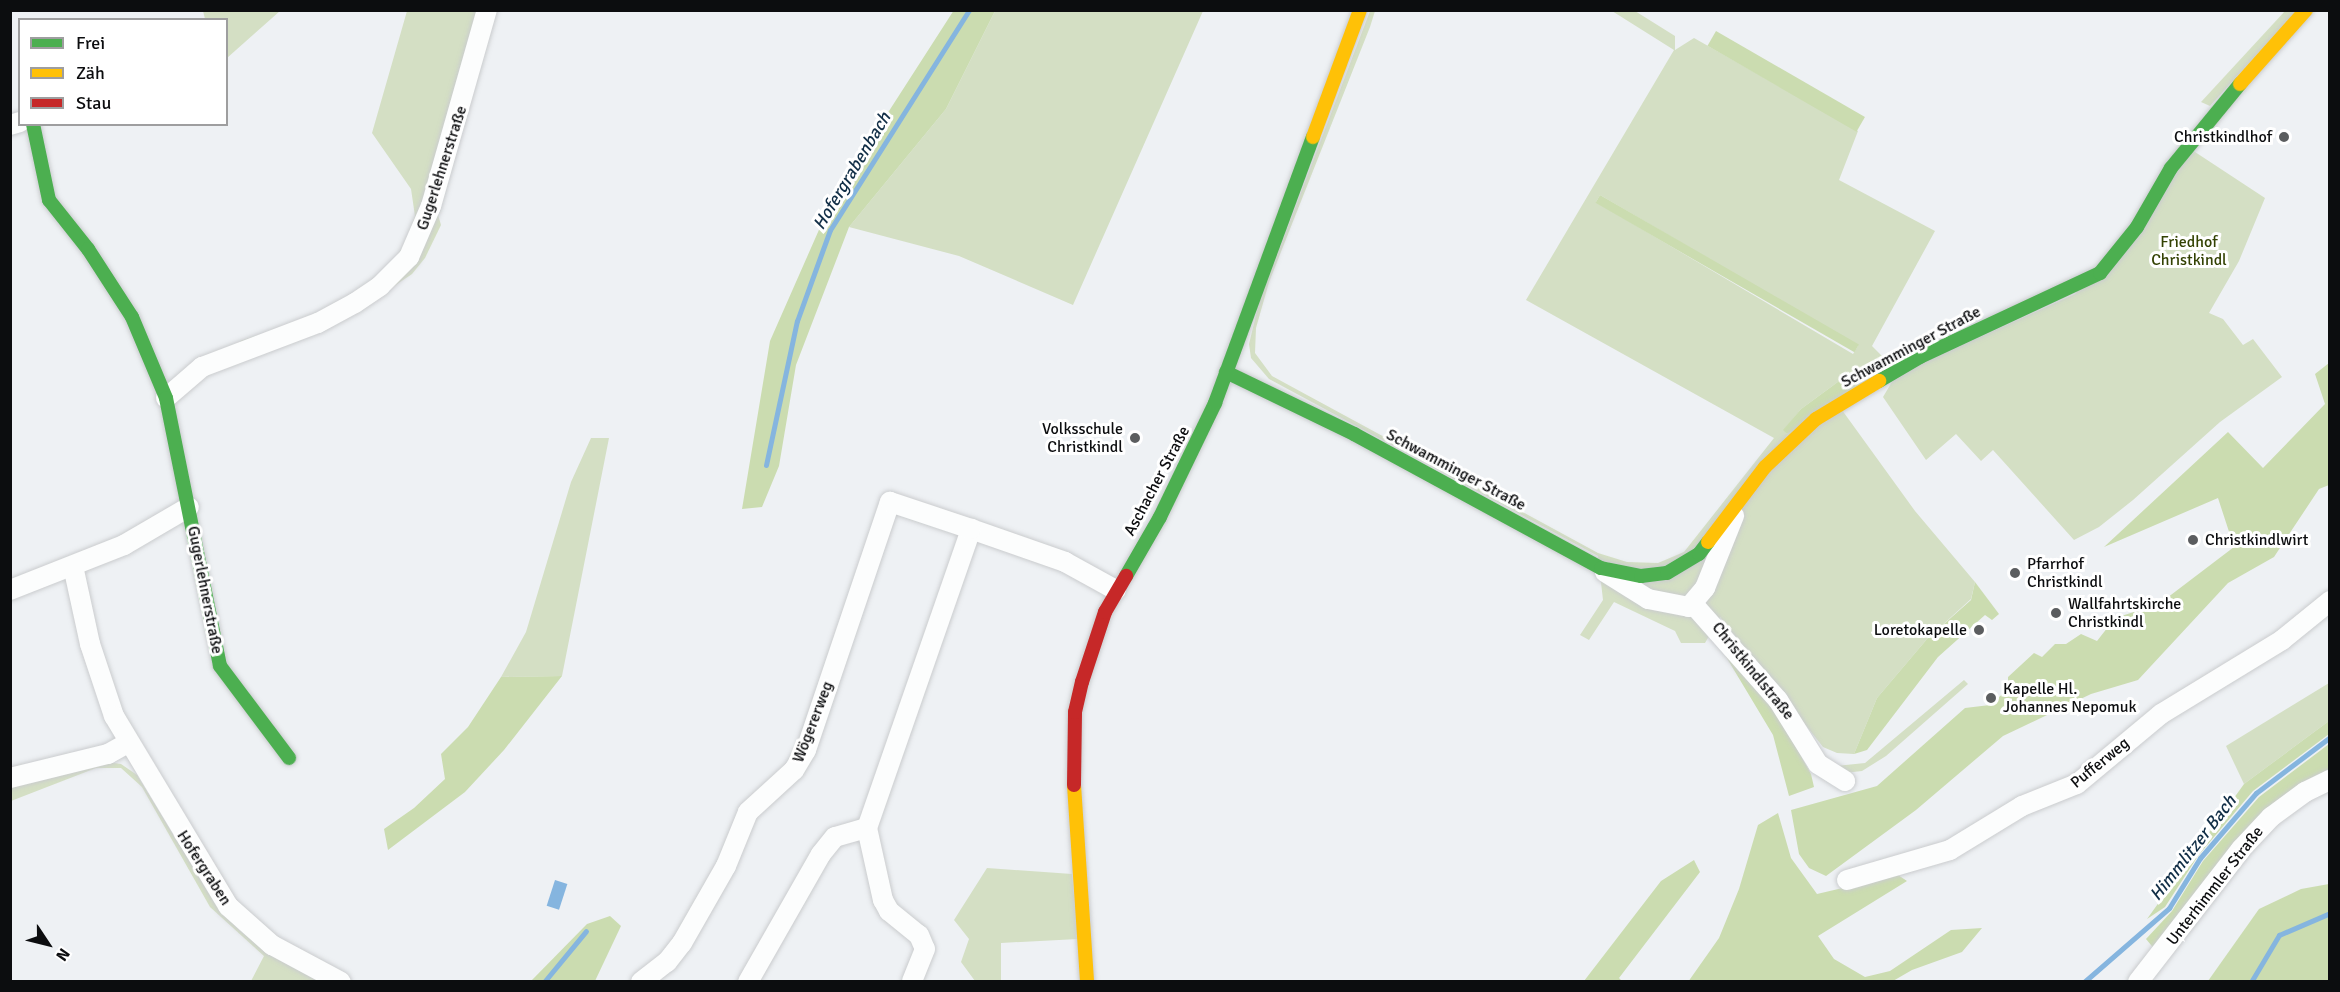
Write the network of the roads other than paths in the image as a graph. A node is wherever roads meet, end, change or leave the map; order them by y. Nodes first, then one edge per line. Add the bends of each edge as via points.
1 (487, 10) edge
2 (1360, 10) edge
3 (2306, 10) edge
4 (33, 126) edge
5 (1226, 372) junction
6 (166, 398) junction
7 (1738, 502) junction
8 (189, 507) junction
9 (971, 529) junction
10 (74, 566) junction
11 (1601, 568) junction
12 (10, 590) edge
13 (1116, 590) junction
14 (2330, 601) edge
15 (1693, 604) junction
16 (128, 743) junction
17 (289, 758) dead end
18 (10, 778) edge
19 (2330, 780) edge
20 (1845, 781) dead end
21 (867, 828) junction
22 (1847, 880) dead end
23 (341, 981) edge
24 (641, 981) edge
25 (748, 981) edge
26 (912, 981) edge
27 (1087, 981) edge
28 (2138, 981) edge

1 - 6 street, Gugerlehnerstraße via 431,206 409,257 380,286 355,303 318,323 202,367
2 - 5 street, Aschacher Straße
3 - 7 street, Schwamminger Straße via 2201,128 2171,168 2137,227 2100,273 1920,357 1843,402 1787,443
4 - 6 street, Gugerlehnerstraße via 49,200 88,249 132,317
5 - 11 street, Schwamminger Straße via 1354,434
5 - 13 street, Aschacher Straße via 1179,481
6 - 8 street, Gugerlehnerstraße
7 - 11 street, Schwamminger Straße via 1707,544 1678,569 1641,576
7 - 15 street via 1725,545
8 - 10 street, Gugerlehnerstraße via 139,538
8 - 17 street, Gugerlehnerstraße via 206,611 220,666
9 - 13 street, Wögererweg via 1065,562
9 - 21 street
9 - 24 street, Wögererweg via 890,502 806,750 794,770 748,812 726,866 682,943 667,962
10 - 12 street, Gugerlehnerstraße
10 - 16 street, Hofergraben via 100,681
11 - 15 street via 1648,599 1683,608
13 - 27 street, Aschacher Straße via 1090,654 1072,738
14 - 22 street, Pufferweg via 2282,640 2161,714 2077,784 2022,806 1950,850
15 - 20 street, Christkindlstraße via 1778,700 1818,764
16 - 18 street via 108,754
16 - 23 street, Hofergraben via 228,906 272,945
19 - 28 street, Unterhimmler Straße via 2305,792 2271,817 2241,849
21 - 25 street via 835,837 821,854
21 - 26 street via 883,900 889,911 919,935 924,949

